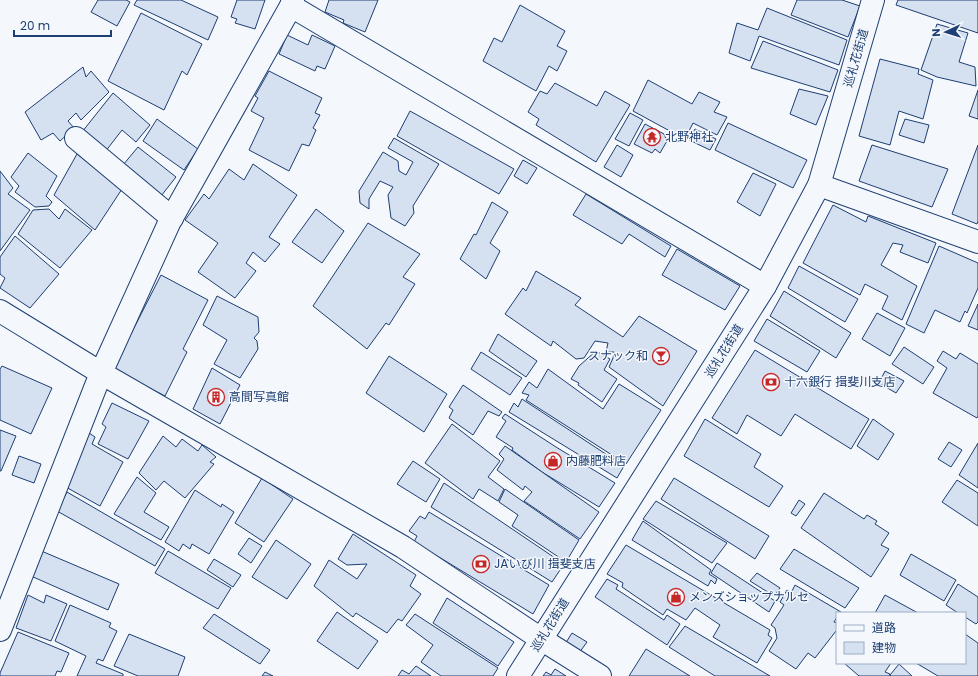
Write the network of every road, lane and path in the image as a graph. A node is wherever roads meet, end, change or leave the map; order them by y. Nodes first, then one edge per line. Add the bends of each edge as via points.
1 (873, 0) edge
2 (292, 3) edge
3 (76, 138) dead end
4 (819, 185) junction
5 (172, 218) junction
6 (978, 242) edge
7 (765, 286) junction
8 (0, 311) edge
9 (102, 373) junction
10 (0, 630) edge
11 (541, 639) junction
12 (518, 676) edge
13 (600, 676) edge

1 - 4 street, 巡礼花街道
2 - 5 street
2 - 7 street
3 - 5 street
4 - 6 street
4 - 7 street, 巡礼花街道
5 - 9 street
7 - 11 street, 巡礼花街道
8 - 9 street
9 - 10 street
9 - 11 street via 403,546
11 - 12 street, 巡礼花街道
11 - 13 street

